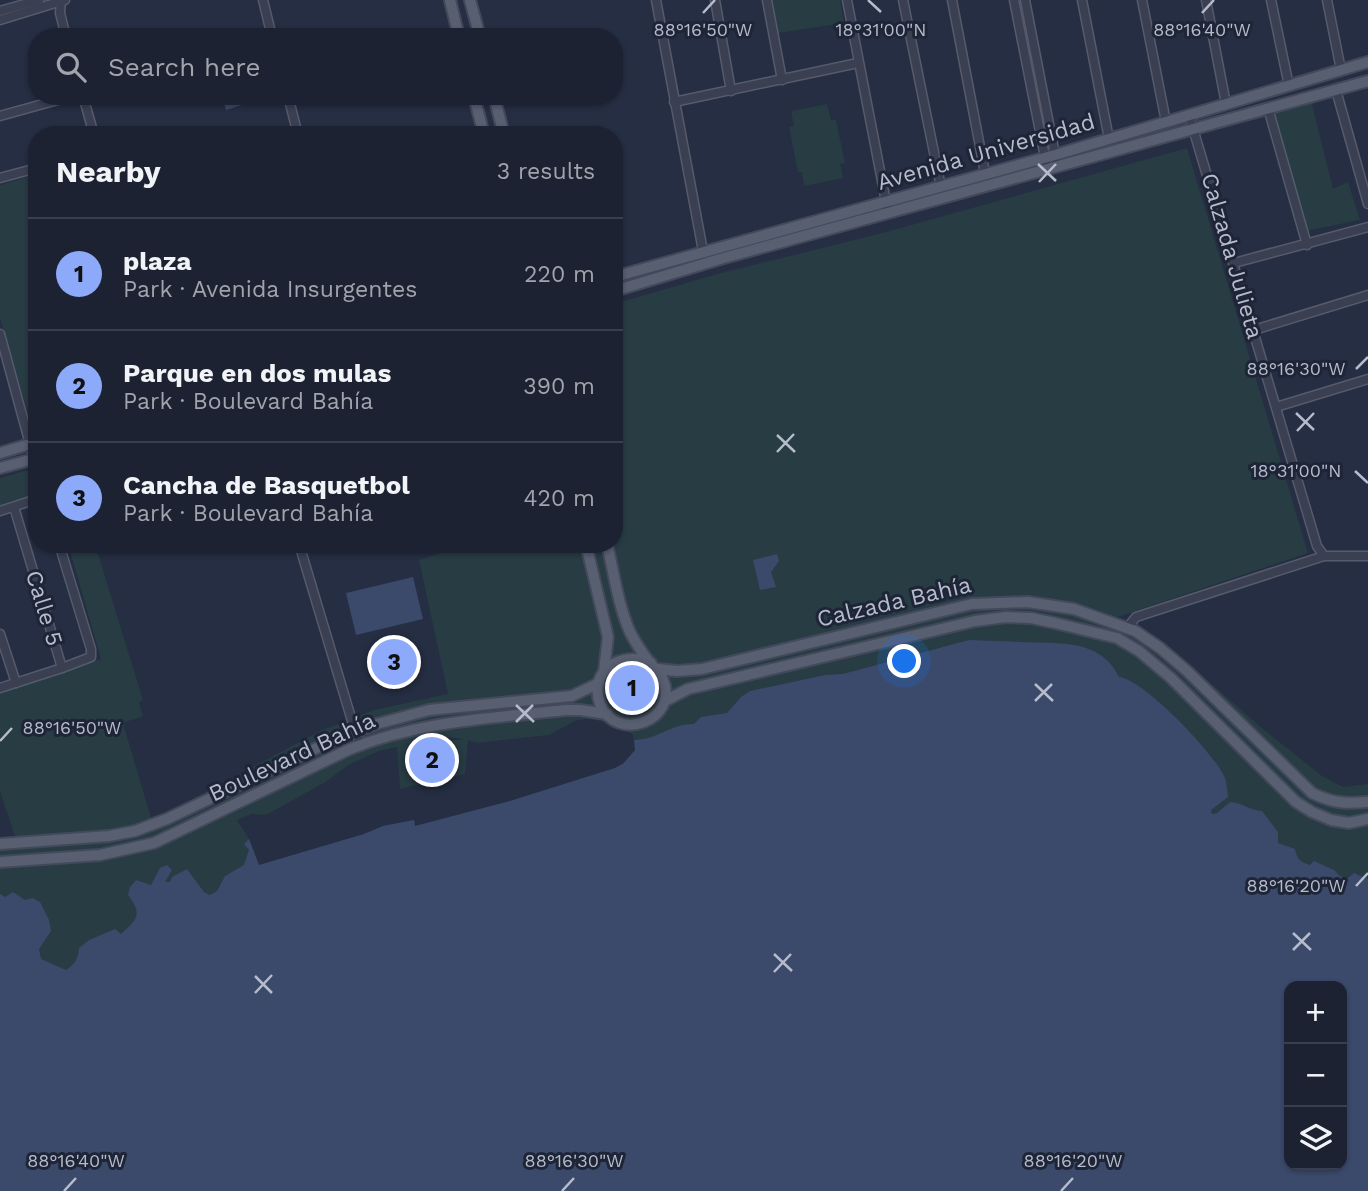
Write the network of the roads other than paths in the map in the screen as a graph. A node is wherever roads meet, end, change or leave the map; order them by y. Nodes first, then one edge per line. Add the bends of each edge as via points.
1 (38, 0) edge
2 (262, 0) edge
3 (450, 0) edge
4 (470, 0) edge
5 (656, 0) edge
6 (715, 0) edge
7 (767, 0) edge
8 (847, 0) edge
9 (903, 0) edge
10 (952, 0) edge
11 (1014, 0) edge
12 (1026, 0) edge
13 (1082, 0) edge
14 (1142, 0) edge
15 (1206, 0) edge
16 (1271, 0) edge
17 (1327, 0) edge
18 (58, 1) edge
19 (0, 11) edge
20 (0, 20) edge
21 (64, 28) edge
22 (270, 28) edge
23 (457, 28) edge
24 (478, 28) edge
25 (1368, 62) edge
26 (858, 63) junction
27 (1341, 70) junction
28 (782, 80) junction
29 (1368, 81) edge
30 (1289, 86) junction
31 (1336, 90) junction
32 (731, 91) junction
33 (674, 102) junction
34 (1226, 104) junction
35 (40, 105) edge
36 (86, 105) edge
37 (290, 105) edge
38 (476, 105) edge
39 (497, 105) edge
40 (1268, 107) junction
41 (1189, 115) junction
42 (0, 116) edge
43 (1166, 122) junction
44 (91, 126) edge
45 (296, 126) edge
46 (482, 126) edge
47 (502, 126) edge
48 (1194, 130) junction
49 (1109, 139) junction
50 (1050, 156) junction
51 (1053, 168) junction
52 (28, 170) edge
53 (985, 173) junction
54 (0, 178) edge
55 (941, 187) junction
56 (1368, 204) edge
57 (887, 208) junction
58 (1368, 227) edge
59 (1307, 245) junction
60 (703, 251) junction
61 (1234, 263) junction
62 (623, 274) edge
63 (623, 288) edge
64 (1368, 295) edge
65 (1254, 330) junction
66 (0, 334) edge
67 (4, 362) edge
68 (1368, 379) edge
69 (1276, 407) junction
70 (28, 427) edge
71 (28, 445) edge
72 (0, 453) edge
73 (28, 463) edge
74 (0, 468) edge
75 (28, 502) edge
76 (14, 507) junction
77 (0, 511) edge
78 (62, 553) edge
79 (302, 553) edge
80 (588, 553) edge
81 (609, 553) edge
82 (1324, 556) junction
83 (1368, 556) edge
84 (1127, 628) junction
85 (0, 635) edge
86 (654, 666) junction
87 (62, 668) junction
88 (601, 678) junction
89 (16, 683) junction
90 (0, 688) edge
91 (665, 701) junction
92 (607, 714) junction
93 (1239, 723) junction
94 (355, 731) junction
95 (1228, 736) junction
96 (361, 745) junction
97 (1368, 802) edge
98 (1368, 819) edge
99 (0, 844) edge
100 (0, 863) edge

1 - 19 street
2 - 22 street
3 - 23 main road
4 - 24 main road
5 - 33 street
6 - 32 street
7 - 28 street
8 - 26 street
9 - 55 street
10 - 53 street
11 - 50 street
12 - 50 street
13 - 49 street
14 - 43 street
15 - 34 street
16 - 30 street
17 - 27 street
18 - 20 street
18 - 21 street
25 - 27 main road, Avenida Universidad
26 - 28 street
26 - 57 street
27 - 30 main road, Avenida Universidad
28 - 32 street
29 - 31 main road, Avenida Universidad
30 - 34 main road, Avenida Universidad
31 - 40 main road, Avenida Universidad
31 - 56 street
32 - 33 street
33 - 60 street
34 - 41 main road, Avenida Universidad
35 - 42 street
36 - 44 street
37 - 45 street
38 - 46 main road
39 - 47 main road
40 - 48 main road, Avenida Universidad
40 - 59 street
41 - 43 main road, Avenida Universidad
41 - 48 street, Calzada Julieta
43 - 49 main road, Avenida Universidad
48 - 51 main road, Avenida Universidad
48 - 61 street, Calzada Julieta
49 - 50 main road, Avenida Universidad
50 - 51 street
50 - 53 main road, Avenida Universidad
51 - 57 main road, Avenida Universidad
52 - 54 street
53 - 55 main road, Avenida Universidad
55 - 57 main road, Avenida Universidad
57 - 60 main road, Avenida Universidad
57 - 63 main road, Avenida Universidad
58 - 59 street
59 - 61 street
60 - 62 main road, Avenida Universidad
61 - 65 street, Calzada Julieta
64 - 65 street
65 - 69 street, Calzada Julieta
66 - 67 street
67 - 70 street
68 - 69 street
69 - 82 street, Calzada Julieta via 1317,546
71 - 72 main road
73 - 74 main road
75 - 76 street
76 - 77 street
76 - 87 street, Calle 5
78 - 87 street via 91,649 91,657
79 - 94 street
80 - 88 main road via 608,637
81 - 86 main road via 625,620
82 - 83 street
82 - 84 street via 1136,617
84 - 86 main road, Calzada Bahía via 1050,604 972,604 702,670
84 - 93 main road, Calzada Bahía via 1178,663
85 - 89 street
86 - 88 main road via 630,658 620,660
86 - 91 main road via 665,684
87 - 89 street
88 - 92 main road via 599,700
88 - 94 main road, Boulevard Bahía via 572,696 429,710
89 - 90 street
91 - 92 main road via 654,718 635,726
91 - 95 main road, Calzada Bahía via 688,689 942,629 1006,617 1031,618 1117,638 1139,651
92 - 96 main road, Boulevard Bahía via 566,710 442,724
93 - 95 main road
93 - 97 main road, Calzada Bahía via 1312,793 1342,804
94 - 96 street
94 - 99 main road, Boulevard Bahía via 135,831
95 - 98 main road, Calzada Bahía via 1312,812 1349,823
96 - 100 main road, Boulevard Bahía via 154,843 100,855

